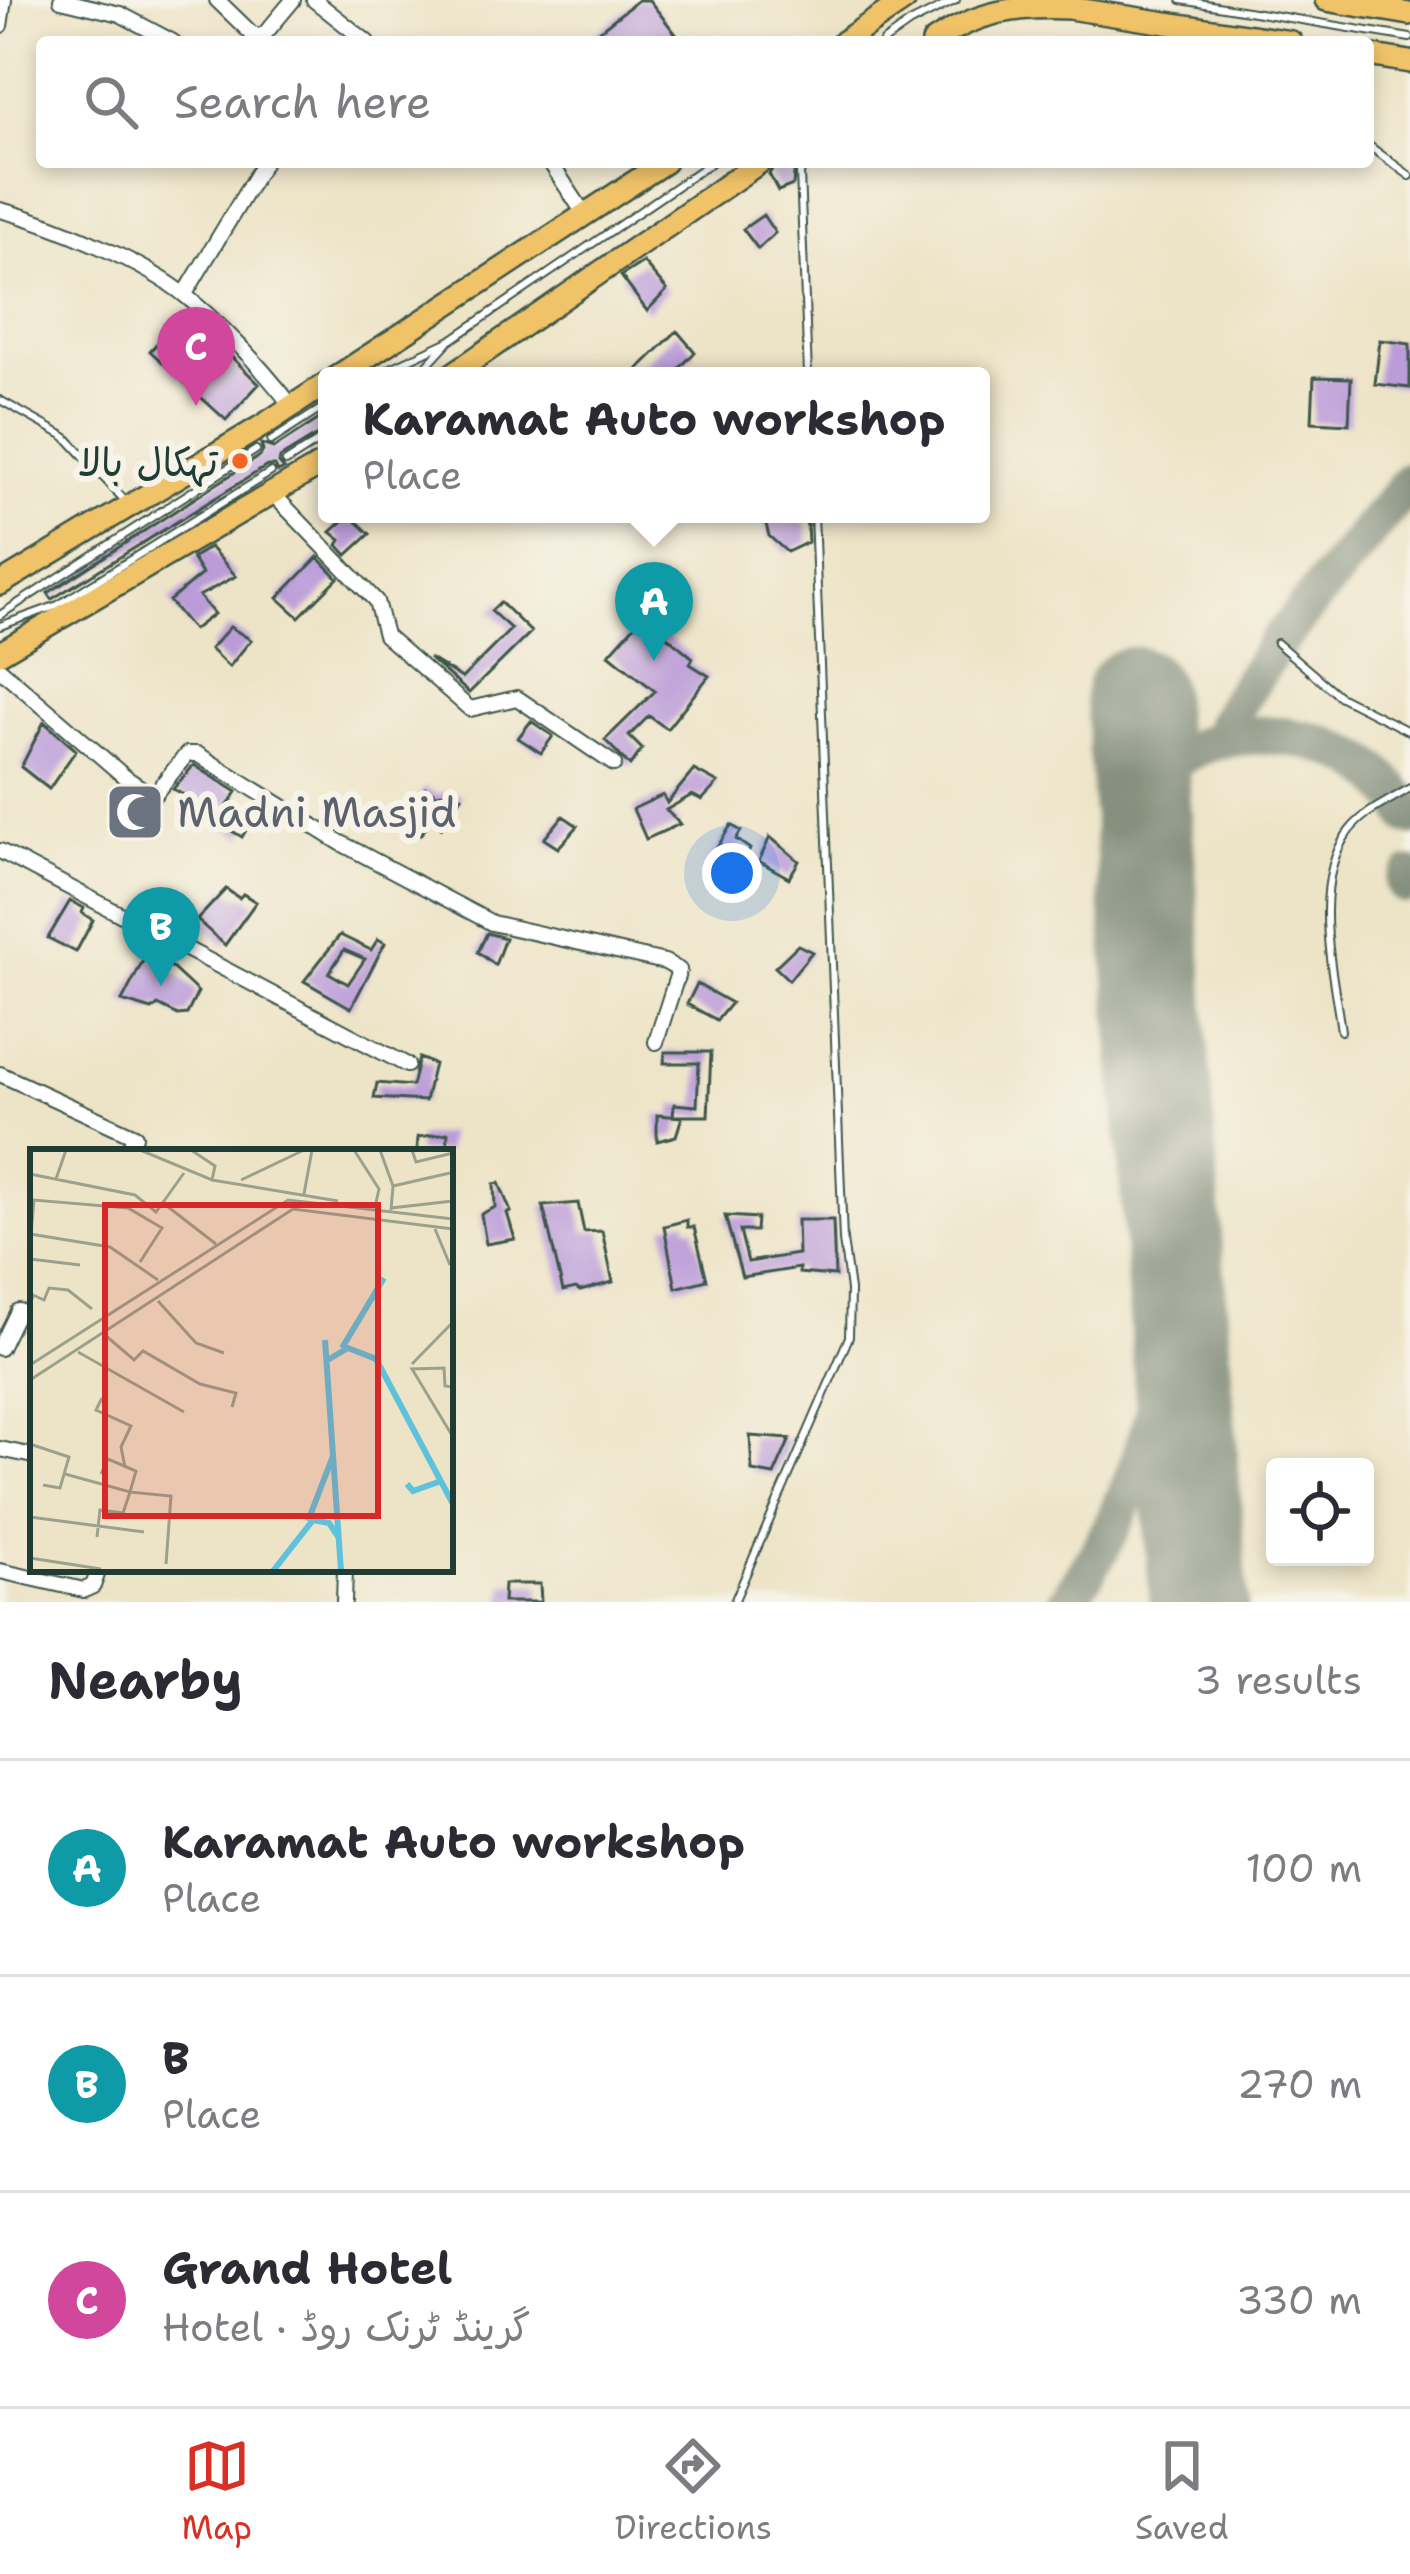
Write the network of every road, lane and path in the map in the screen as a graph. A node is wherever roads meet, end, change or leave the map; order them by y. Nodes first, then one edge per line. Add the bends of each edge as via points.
1 (4, 0) edge
2 (61, 0) edge
3 (218, 0) edge
4 (293, 0) edge
5 (314, 0) edge
6 (887, 0) edge
7 (905, 0) edge
8 (956, 0) edge
9 (1181, 0) edge
10 (1326, 0) edge
11 (1398, 8) edge
12 (0, 26) edge
13 (162, 36) edge
14 (359, 36) edge
15 (840, 36) edge
16 (852, 36) edge
17 (891, 36) edge
18 (943, 36) edge
19 (1252, 36) edge
20 (1410, 38) edge
21 (1374, 56) edge
22 (1410, 62) edge
23 (1374, 149) edge
24 (260, 168) edge
25 (554, 168) edge
26 (656, 168) edge
27 (703, 168) edge
28 (751, 168) edge
29 (803, 168) edge
30 (1410, 176) edge
31 (0, 210) edge
32 (585, 215) junction
33 (185, 294) junction
34 (451, 340) junction
35 (352, 367) edge
36 (393, 367) edge
37 (426, 367) edge
38 (463, 367) edge
39 (808, 367) edge
40 (318, 389) edge
41 (0, 400) edge
42 (291, 406) junction
43 (318, 411) edge
44 (271, 441) dead end
45 (318, 442) edge
46 (256, 450) dead end
47 (286, 462) dead end
48 (318, 465) edge
49 (272, 483) junction
50 (127, 504) junction
51 (814, 523) edge
52 (0, 584) edge
53 (0, 615) edge
54 (0, 626) edge
55 (1276, 644) dead end
56 (0, 653) edge
57 (0, 668) edge
58 (1410, 732) edge
59 (614, 764) dead end
60 (1410, 788) edge
61 (0, 850) edge
62 (1341, 1031) dead end
63 (656, 1042) dead end
64 (407, 1065) dead end
65 (0, 1074) edge
66 (129, 1149) edge
67 (30, 1315) edge
68 (0, 1348) edge
69 (0, 1449) edge
70 (30, 1455) edge
71 (0, 1570) edge
72 (98, 1572) edge
73 (345, 1572) edge
74 (344, 1602) edge
75 (734, 1602) edge

1 - 12 street
2 - 13 street via 120,14
3 - 4 street via 263,36
5 - 14 street
6 - 15 street
7 - 16 highway
8 - 17 lane
9 - 20 lane
10 - 11 highway
18 - 19 highway via 971,19 1034,6
21 - 22 highway
23 - 30 lane
24 - 33 street
25 - 32 street
26 - 32 highway
27 - 34 lane
28 - 38 highway
29 - 39 lane
31 - 33 street
32 - 35 highway
33 - 42 street
34 - 36 lane
34 - 37 lane
40 - 42 highway
41 - 50 lane via 66,436
42 - 50 highway
43 - 44 lane
45 - 47 lane
46 - 53 lane
48 - 49 highway
49 - 54 lane via 58,605
49 - 56 highway
49 - 59 street via 376,601 385,635 470,709 517,698
50 - 52 highway
51 - 75 lane via 849,1337
55 - 58 lane via 1339,696
57 - 63 street via 153,796 188,754 197,754 492,923 665,962 679,970
60 - 62 lane via 1349,831 1337,858 1326,904
61 - 64 street
65 - 66 street via 135,1136
67 - 68 street via 18,1311
69 - 70 street
71 - 72 street via 84,1590
73 - 74 street

